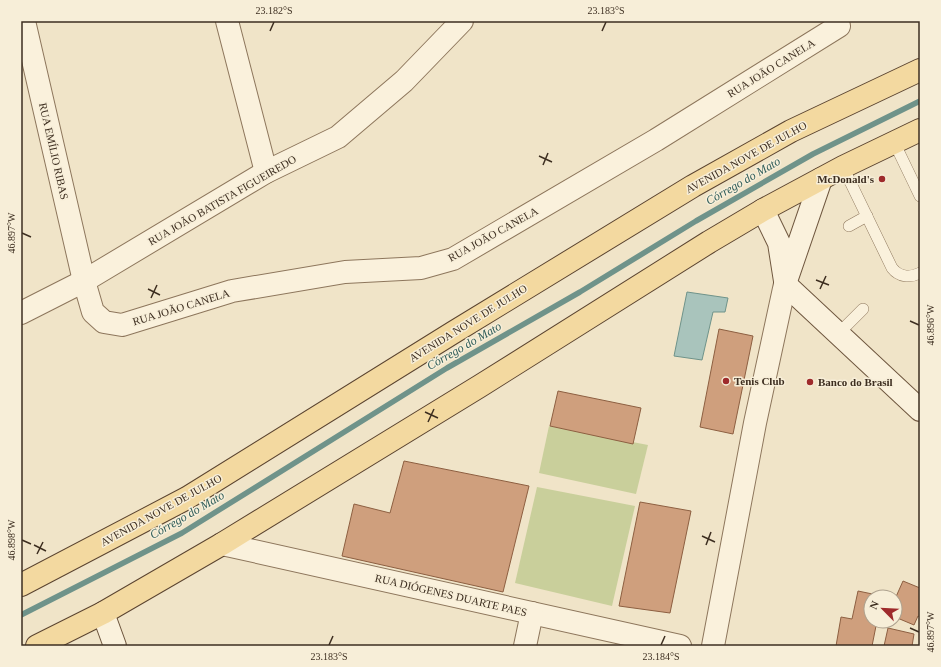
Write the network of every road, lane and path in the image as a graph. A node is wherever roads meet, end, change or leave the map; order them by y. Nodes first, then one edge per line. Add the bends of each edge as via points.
1 (24, 21) edge
2 (227, 21) edge
3 (462, 21) edge
4 (839, 26) dead end
5 (920, 70) edge
6 (920, 130) edge
7 (894, 142) junction
8 (843, 167) junction
9 (266, 172) junction
10 (821, 179) junction
11 (920, 196) edge
12 (763, 210) junction
13 (867, 216) junction
14 (849, 226) dead end
15 (920, 273) edge
16 (84, 281) junction
17 (785, 284) junction
18 (862, 309) dead end
19 (21, 313) edge
20 (838, 333) junction
21 (920, 410) edge
22 (222, 544) junction
23 (21, 585) edge
24 (103, 613) junction
25 (532, 613) junction
26 (37, 646) edge
27 (114, 646) edge
28 (525, 646) edge
29 (680, 646) edge
30 (713, 646) edge

1 - 16 street, RUA EMÍLIO RIBAS
2 - 9 street
3 - 9 street, RUA JOÃO BATISTA FIGUEIREDO via 404,81 338,137
4 - 16 street, RUA JOÃO CANELA via 656,140 453,258 421,268 345,272 232,291 122,325 104,322 93,312
5 - 23 main road, AVENIDA NOVE DE JULHO via 791,131 694,186 187,498
6 - 7 main road
7 - 8 main road
7 - 11 lane
8 - 10 main road
8 - 13 lane
9 - 16 street, RUA JOÃO BATISTA FIGUEIREDO
10 - 12 main road
10 - 17 street
12 - 17 street via 779,243
12 - 22 main road
13 - 14 lane
13 - 15 lane via 896,273 902,276
16 - 19 street, RUA JOÃO BATISTA FIGUEIREDO
17 - 20 street
17 - 30 street via 754,423
18 - 20 lane
20 - 21 street
22 - 24 main road
22 - 25 street, RUA DIÓGENES DUARTE PAES
24 - 26 main road
24 - 27 street
25 - 28 street
25 - 29 street, RUA DIÓGENES DUARTE PAES

